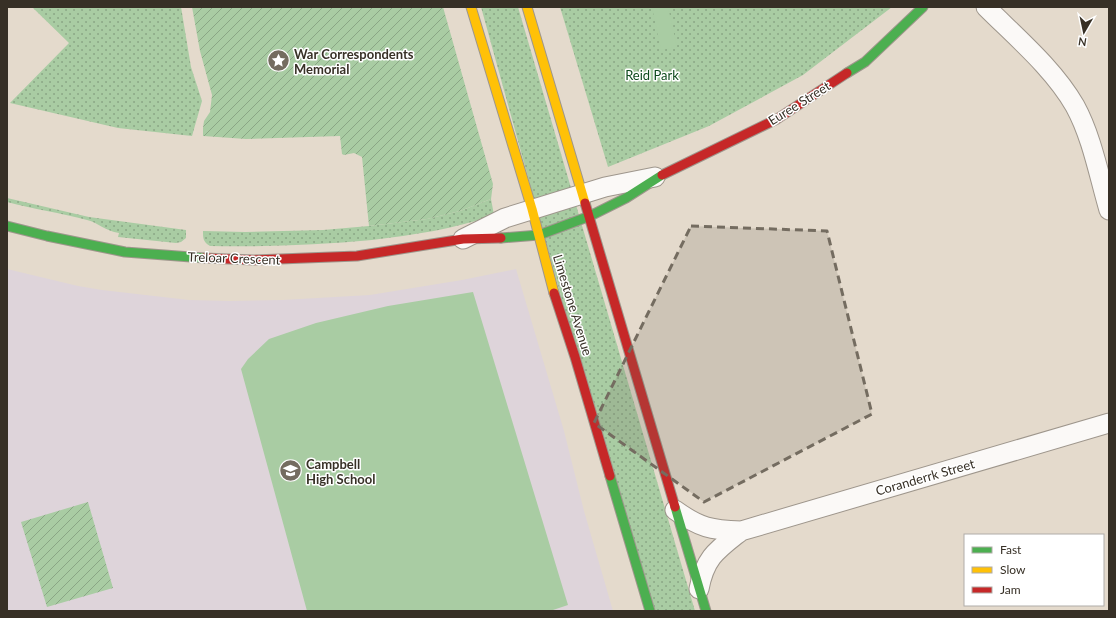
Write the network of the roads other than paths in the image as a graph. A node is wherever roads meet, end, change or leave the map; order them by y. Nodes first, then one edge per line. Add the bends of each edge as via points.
1 (471, 7) edge
2 (527, 7) edge
3 (923, 7) edge
4 (986, 7) edge
5 (659, 176) junction
6 (583, 194) junction
7 (532, 209) junction
8 (1109, 210) edge
9 (590, 216) junction
10 (7, 226) edge
11 (539, 235) junction
12 (463, 239) junction
13 (1109, 423) edge
14 (675, 510) junction
15 (741, 530) junction
16 (699, 589) junction
17 (650, 611) edge
18 (706, 611) edge

1 - 7 main road, Limestone Avenue
2 - 6 main road
3 - 5 main road, Euree Street via 865,62 783,115
4 - 8 street via 1058,81 1074,106 1083,122
5 - 6 street, Euree Street
5 - 9 main road, Euree Street via 626,198
6 - 7 street, Euree Street
6 - 9 main road
7 - 11 main road, Limestone Avenue
7 - 12 street, Treloar Crescent via 505,218
9 - 11 main road, Euree Street
9 - 14 main road
10 - 12 main road, Treloar Crescent via 125,252 254,260 357,256
11 - 12 main road, Treloar Crescent
11 - 17 main road, Limestone Avenue via 558,307
13 - 15 street, Coranderrk Street
14 - 15 street, Coranderrk Street via 706,528
14 - 16 main road
15 - 16 street, Coranderrk Street via 714,553 704,570
16 - 18 main road

